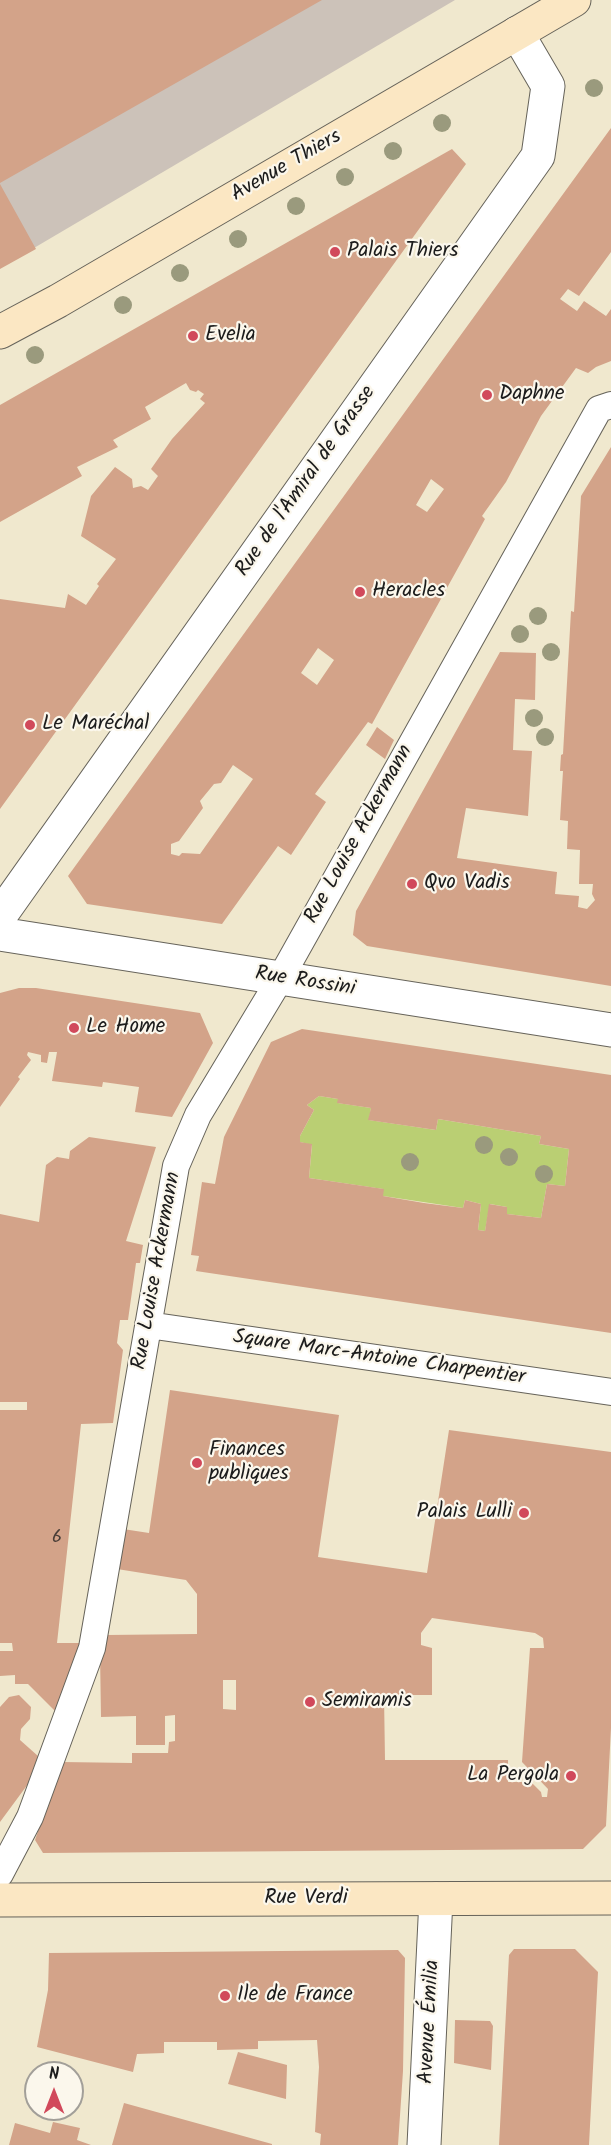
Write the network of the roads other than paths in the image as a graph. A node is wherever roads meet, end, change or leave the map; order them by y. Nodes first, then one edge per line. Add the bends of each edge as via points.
1 (574, 0) edge
2 (517, 33) junction
3 (0, 332) edge
4 (611, 405) edge
5 (0, 916) edge
6 (0, 934) edge
7 (280, 979) junction
8 (611, 1030) edge
9 (148, 1325) junction
10 (611, 1392) edge
11 (0, 1874) edge
12 (436, 1899) junction
13 (611, 1899) edge
14 (0, 1900) edge
15 (424, 2145) edge

1 - 2 street, Avenue Thiers
2 - 3 street, Avenue Thiers
2 - 5 street, Rue de l'Amiral de Grasse via 548,86 538,156
4 - 7 lane, Rue Louise Ackermann via 599,409
6 - 7 street, Rue Rossini
7 - 8 street, Rue Rossini
7 - 9 lane, Rue Louise Ackermann via 198,1115 176,1166
9 - 10 lane, Square Marc-Antoine Charpentier
9 - 11 lane, Rue Louise Ackermann via 92,1648 30,1817
12 - 13 street, Rue Verdi
12 - 14 street, Rue Verdi
12 - 15 street, Avenue Émilia

